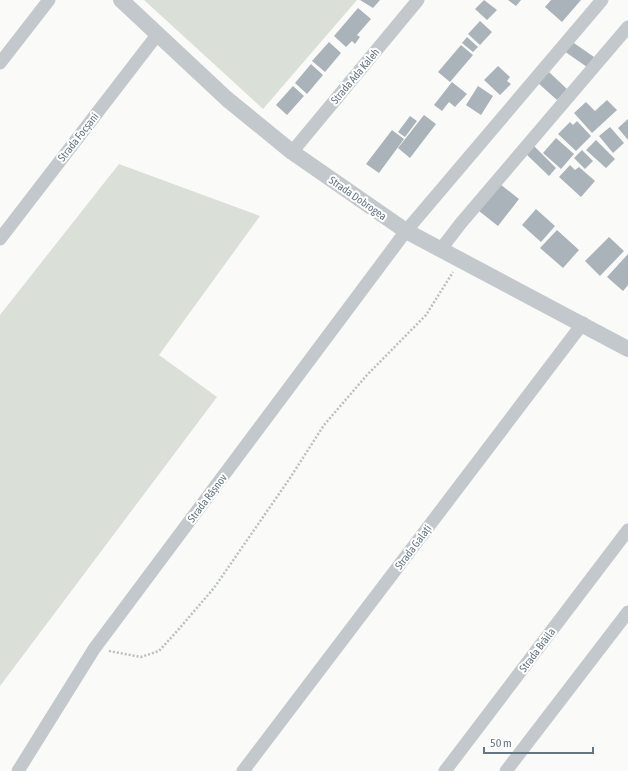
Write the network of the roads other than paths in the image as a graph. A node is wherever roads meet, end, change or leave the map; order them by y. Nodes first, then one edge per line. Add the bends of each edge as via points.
1 (49, 0) edge
2 (121, 0) edge
3 (418, 0) edge
4 (602, 0) edge
5 (628, 26) edge
6 (157, 35) junction
7 (0, 63) edge
8 (292, 152) junction
9 (406, 231) junction
10 (0, 239) edge
11 (441, 249) junction
12 (583, 323) junction
13 (628, 349) edge
14 (628, 530) edge
15 (628, 612) edge
16 (18, 771) edge
17 (243, 771) edge
18 (446, 771) edge
19 (506, 771) edge

1 - 7 street
2 - 6 street, Strada Dobrogea
3 - 8 street, Strada Ada Kaleh
4 - 9 street, Strada Râșnov
5 - 11 street
6 - 8 street, Strada Dobrogea via 227,99
6 - 10 street, Strada Focșani
8 - 9 street, Strada Dobrogea
9 - 11 street, Strada Dobrogea
9 - 16 street, Strada Râșnov via 94,649
11 - 12 street, Strada Dobrogea
12 - 13 street, Strada Dobrogea
12 - 17 street, Strada Galați
14 - 18 street, Strada Brăila
15 - 19 street

